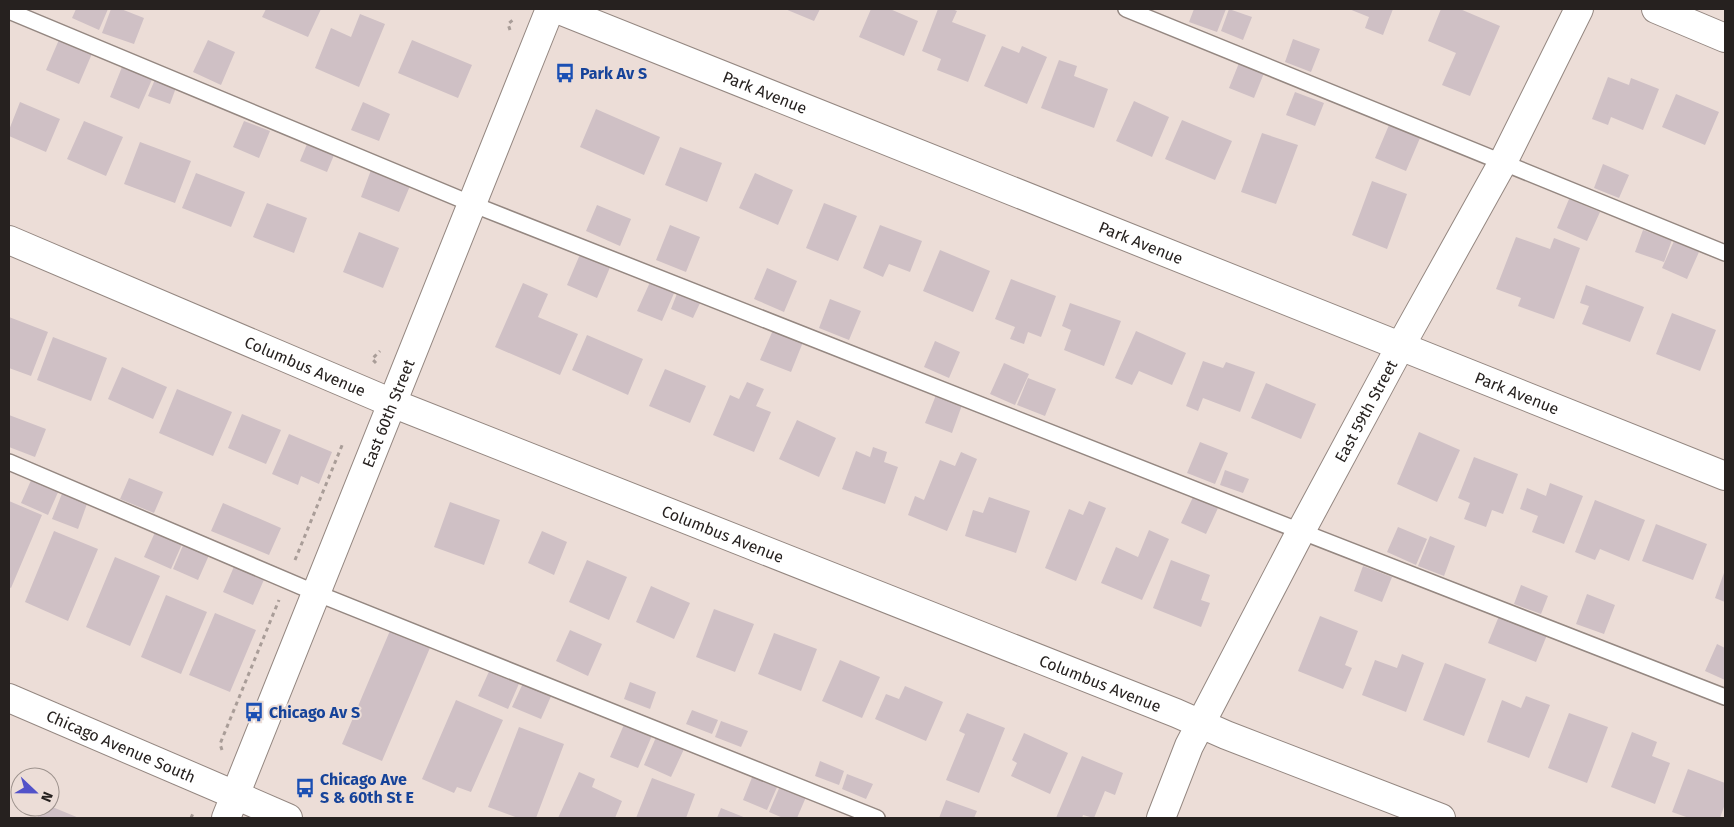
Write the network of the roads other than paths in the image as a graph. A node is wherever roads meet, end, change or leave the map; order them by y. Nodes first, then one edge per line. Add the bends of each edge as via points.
1 (550, 9) edge
2 (557, 9) edge
3 (1126, 9) edge
4 (1579, 9) edge
5 (1656, 9) edge
6 (9, 12) edge
7 (1725, 38) edge
8 (1503, 162) junction
9 (472, 204) junction
10 (9, 240) edge
11 (1725, 254) edge
12 (1400, 347) junction
13 (392, 403) junction
14 (9, 462) edge
15 (1725, 476) edge
16 (1301, 532) junction
17 (316, 593) junction
18 (1725, 697) edge
19 (9, 698) edge
20 (1201, 724) junction
21 (230, 807) edge
22 (288, 818) edge
23 (877, 818) edge
24 (1161, 818) edge
25 (1441, 818) edge

1 - 9 street, East 60th Street
2 - 12 street, Park Avenue
3 - 8 lane
4 - 8 street, East 59th Street
5 - 7 street
6 - 9 lane
8 - 11 lane
8 - 12 street, East 59th Street
9 - 13 street, East 60th Street
9 - 16 lane
10 - 13 street, Columbus Avenue
12 - 15 street, Park Avenue
12 - 16 street, East 59th Street
13 - 17 street, East 60th Street
13 - 20 street, Columbus Avenue
14 - 17 lane
16 - 18 lane
16 - 20 street, East 59th Street
17 - 21 street, East 60th Street
17 - 23 lane
19 - 21 street, Chicago Avenue South
20 - 24 street, East 59th Street
20 - 25 street, Columbus Avenue
21 - 22 street, Chicago Avenue South

